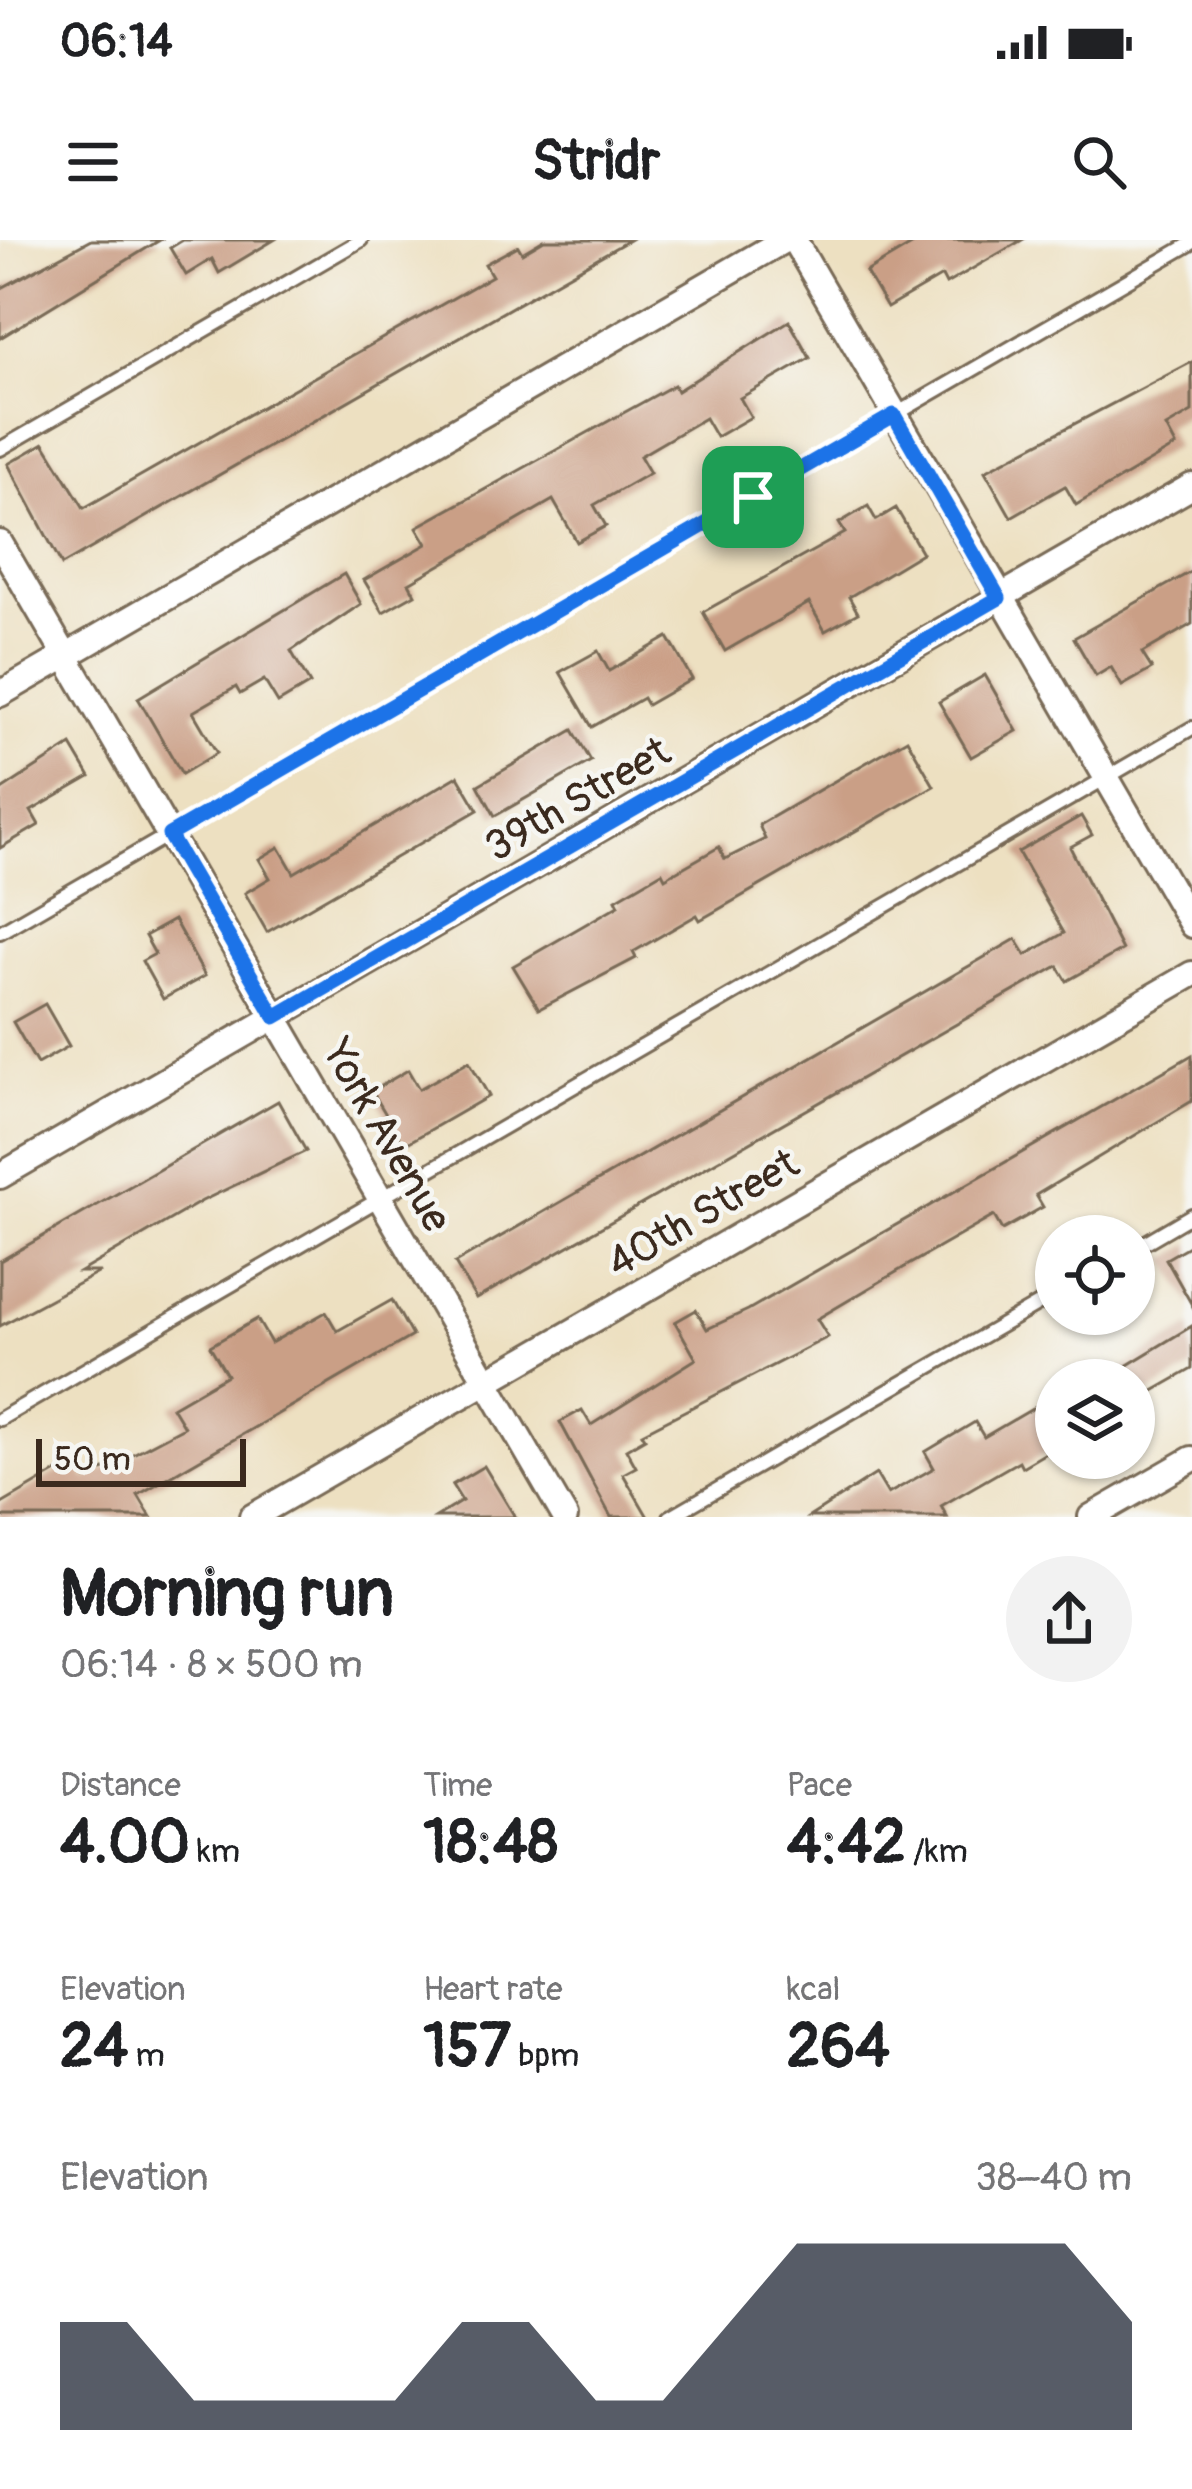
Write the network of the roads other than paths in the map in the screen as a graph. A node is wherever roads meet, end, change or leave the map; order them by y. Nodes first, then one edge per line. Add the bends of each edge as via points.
1 (361, 240) edge
2 (784, 240) edge
3 (794, 240) edge
4 (1192, 243) edge
5 (894, 415) junction
6 (0, 449) edge
7 (1192, 487) edge
8 (0, 543) edge
9 (999, 598) junction
10 (65, 656) junction
11 (0, 694) edge
12 (1192, 728) edge
13 (1105, 778) junction
14 (169, 835) junction
15 (1192, 925) edge
16 (0, 932) edge
17 (1192, 974) edge
18 (275, 1017) junction
19 (0, 1176) edge
20 (380, 1198) junction
21 (1192, 1216) edge
22 (1155, 1237) edge
23 (1035, 1306) edge
24 (487, 1382) junction
25 (0, 1419) edge
26 (1192, 1459) edge
27 (252, 1517) edge
28 (565, 1517) edge
29 (670, 1517) edge
30 (1091, 1517) edge

1 - 6 lane
2 - 10 street
3 - 5 street
4 - 5 lane
5 - 9 street
5 - 14 lane
7 - 9 street, 39th Street
8 - 10 street, York Avenue
9 - 13 street
9 - 18 street, 39th Street
10 - 11 street
10 - 14 street, York Avenue
12 - 13 lane
13 - 15 street
13 - 20 lane
14 - 16 lane
14 - 18 street, York Avenue
17 - 24 street, 40th Street
18 - 19 street, 39th Street
18 - 20 street, York Avenue
20 - 24 street, York Avenue
20 - 25 lane
21 - 22 lane
23 - 29 lane
24 - 27 street, 40th Street
24 - 28 street, York Avenue
26 - 30 street

